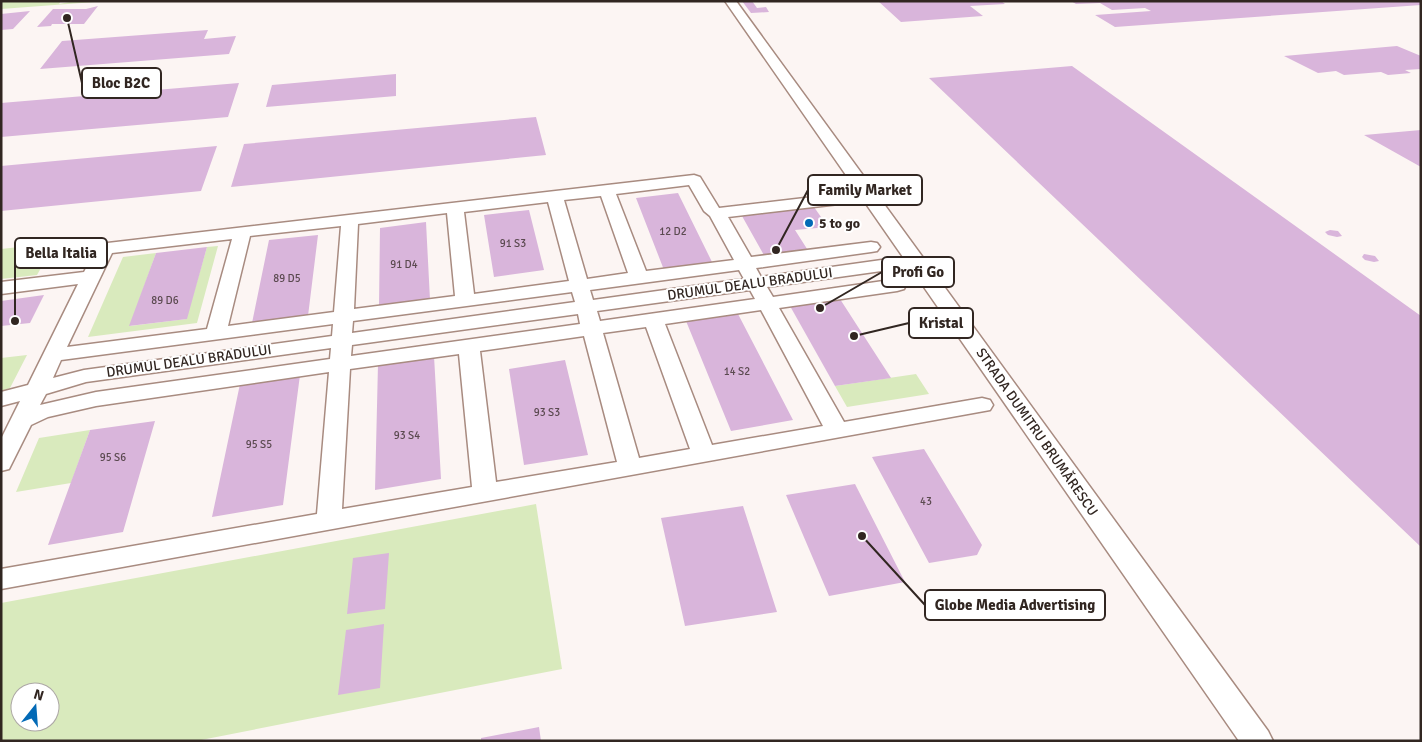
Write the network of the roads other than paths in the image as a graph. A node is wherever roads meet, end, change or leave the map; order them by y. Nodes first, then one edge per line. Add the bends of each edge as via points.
1 (730, 1) edge
2 (607, 190) junction
3 (555, 196) junction
4 (839, 199) dead end
5 (455, 208) junction
6 (717, 213) junction
7 (350, 220) junction
8 (242, 232) junction
9 (871, 247) dead end
10 (915, 261) junction
11 (745, 264) junction
12 (90, 278) junction
13 (638, 278) junction
14 (756, 283) junction
15 (897, 285) dead end
16 (580, 286) junction
17 (1, 288) edge
18 (465, 301) junction
19 (767, 304) junction
20 (586, 307) junction
21 (343, 317) junction
22 (654, 320) junction
23 (592, 329) junction
24 (216, 334) junction
25 (342, 340) junction
26 (469, 346) junction
27 (53, 355) junction
28 (340, 364) junction
29 (37, 388) junction
30 (1, 399) edge
31 (982, 405) dead end
32 (21, 421) junction
33 (836, 430) junction
34 (704, 454) junction
35 (1, 462) edge
36 (630, 467) junction
37 (485, 493) junction
38 (329, 521) junction
39 (1, 579) edge
40 (1257, 741) edge

1 - 10 street, STRADA DUMITRU BRUMĂRESCU
2 - 3 street
2 - 6 street via 694,180 712,211
2 - 13 street
3 - 5 street
3 - 16 street
4 - 6 street
5 - 7 street
5 - 18 street
6 - 11 street
7 - 8 street
7 - 21 street
8 - 12 street via 105,248
8 - 24 street, DRUMUL DEALU BRADULUI
9 - 11 street, DRUMUL DEALU BRADULUI
10 - 14 street, DRUMUL DEALU BRADULUI
10 - 40 street, STRADA DUMITRU BRUMĂRESCU
11 - 13 street, DRUMUL DEALU BRADULUI
11 - 14 street
12 - 17 street
12 - 27 street
13 - 16 street, DRUMUL DEALU BRADULUI
14 - 19 street
14 - 20 street, DRUMUL DEALU BRADULUI
15 - 19 street
16 - 18 street, DRUMUL DEALU BRADULUI
16 - 20 street
18 - 21 street, DRUMUL DEALU BRADULUI
19 - 22 street
19 - 33 street
20 - 23 street
20 - 25 street, DRUMUL DEALU BRADULUI
21 - 24 street, DRUMUL DEALU BRADULUI
21 - 25 street
22 - 23 street
22 - 34 street
23 - 26 street
23 - 36 street
24 - 27 street, DRUMUL DEALU BRADULUI
25 - 28 street
25 - 29 street, DRUMUL DEALU BRADULUI via 84,376
26 - 28 street
26 - 37 street
27 - 29 street
28 - 32 street via 89,400 41,412
28 - 38 street
29 - 30 street, DRUMUL DEALU BRADULUI
29 - 32 street
31 - 33 street
32 - 35 street
33 - 34 street
34 - 36 street
36 - 37 street
37 - 38 street
38 - 39 street

